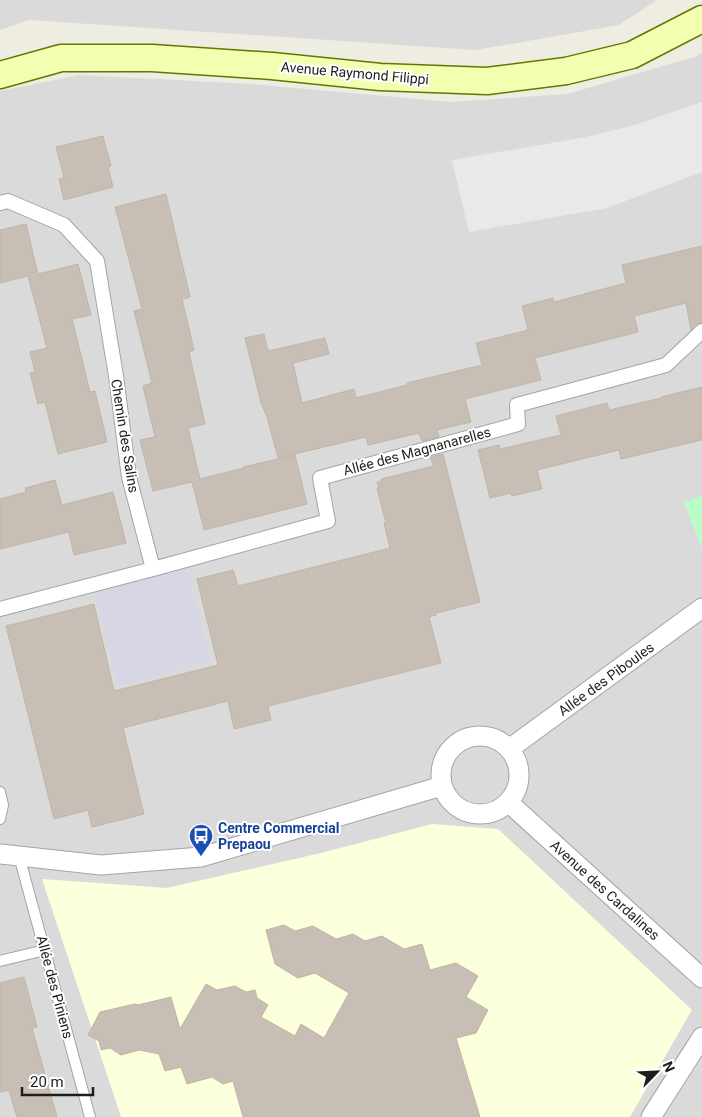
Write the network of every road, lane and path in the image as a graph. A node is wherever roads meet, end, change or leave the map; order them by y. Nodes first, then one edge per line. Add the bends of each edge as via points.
1 (702, 19) edge
2 (0, 76) edge
3 (0, 204) edge
4 (702, 330) edge
5 (153, 570) junction
6 (702, 608) edge
7 (0, 609) edge
8 (509, 749) junction
9 (442, 786) junction
10 (0, 792) edge
11 (508, 802) junction
12 (0, 819) edge
13 (0, 854) edge
14 (19, 856) junction
15 (45, 950) junction
16 (0, 961) edge
17 (702, 978) edge
18 (702, 1038) edge
19 (90, 1117) edge
20 (651, 1117) edge

1 - 2 main road, Avenue Raymond Filippi via 632,55 566,71 487,82 380,77 152,58 61,58
3 - 5 street, Chemin des Salins via 8,201 64,225 97,261 129,477
4 - 5 street, Allée des Magnanarelles via 666,364 517,405 518,424 320,478 328,521
5 - 7 street
6 - 8 street, Allée des Piboules
8 - 9 street via 486,737 461,741 444,760
8 - 11 street via 519,770 515,793
9 - 11 street via 455,805 476,814 499,810
9 - 14 street via 201,857 101,865
10 - 12 lane via 3,805
11 - 17 street, Avenue des Cardalines
13 - 14 street
14 - 15 lane, Allée des Piniens
15 - 16 lane
15 - 19 lane, Allée des Piniens
18 - 20 street

